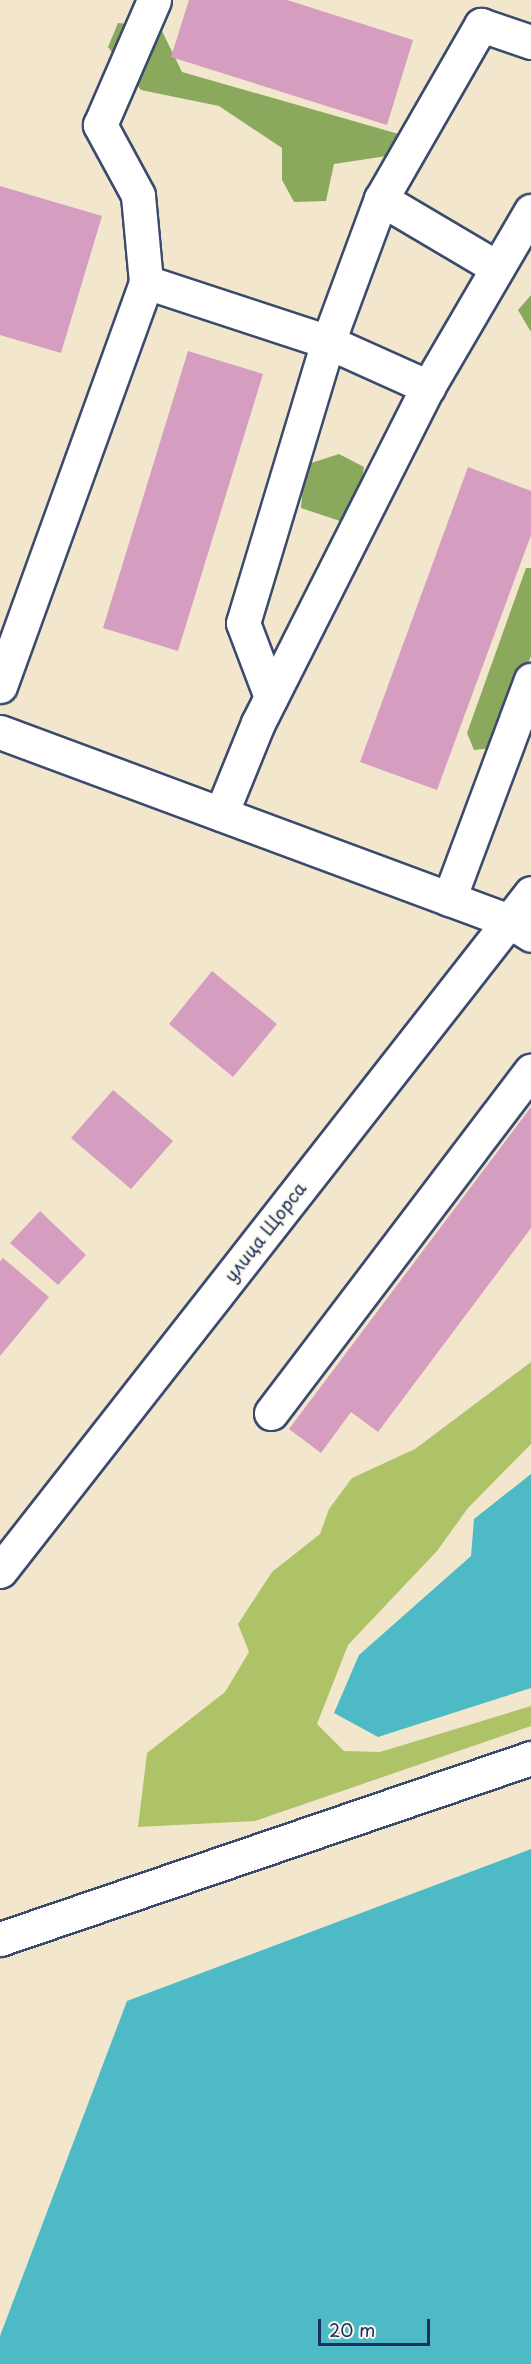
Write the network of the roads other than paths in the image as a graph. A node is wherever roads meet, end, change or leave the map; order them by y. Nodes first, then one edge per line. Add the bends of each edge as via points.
1 (154, 0) edge
2 (531, 42) edge
3 (381, 199) junction
4 (531, 211) edge
5 (496, 267) junction
6 (147, 282) junction
7 (328, 342) junction
8 (428, 387) junction
9 (531, 680) edge
10 (0, 686) edge
11 (272, 697) junction
12 (0, 732) edge
13 (221, 814) junction
14 (531, 893) edge
15 (449, 899) junction
16 (520, 928) edge
17 (531, 1071) edge
18 (271, 1413) dead end
19 (0, 1571) edge
20 (531, 1758) edge
21 (0, 1939) edge

1 - 6 street via 100,125 138,195
2 - 3 street via 481,25
3 - 5 street
3 - 7 street
4 - 5 street
5 - 8 street
6 - 7 street
6 - 10 street
7 - 8 street
7 - 11 street via 243,623
8 - 11 street
9 - 15 street
11 - 13 street
12 - 13 street
13 - 15 street
14 - 16 street, улица Щорса
15 - 16 street
16 - 19 street, улица Щорса
17 - 18 street
20 - 21 street

